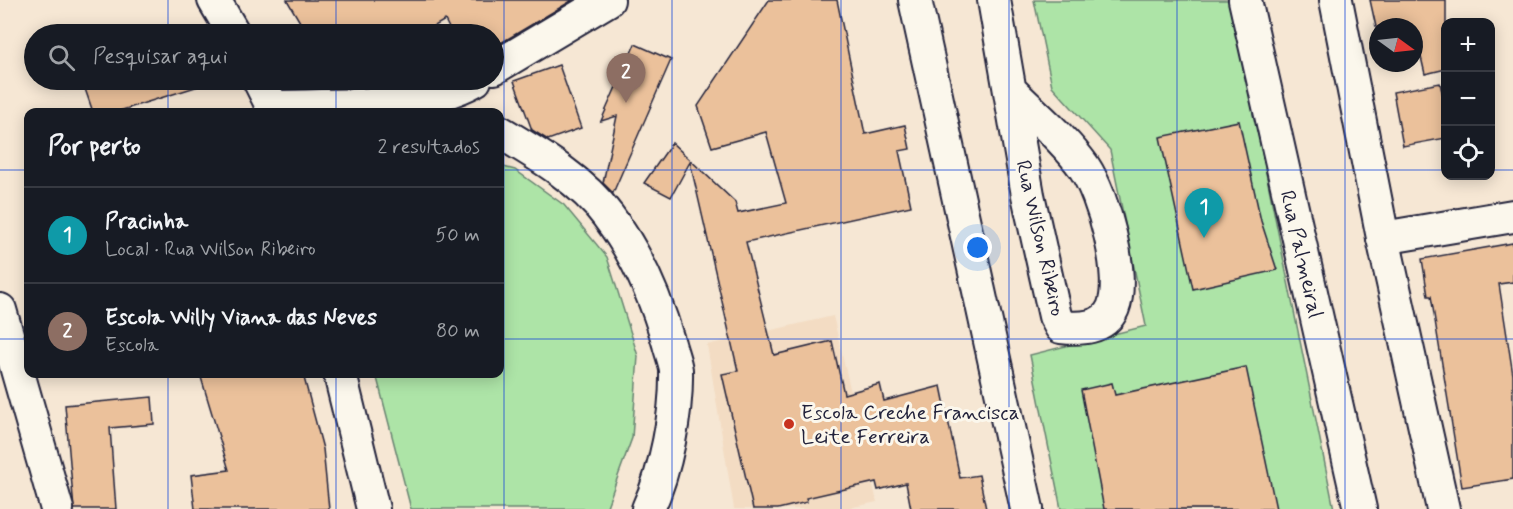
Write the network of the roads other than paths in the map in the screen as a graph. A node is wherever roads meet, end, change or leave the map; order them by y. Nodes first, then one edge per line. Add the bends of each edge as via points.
1 (214, 0) edge
2 (608, 0) edge
3 (915, 0) edge
4 (994, 0) edge
5 (1245, 0) edge
6 (1336, 0) edge
7 (228, 24) edge
8 (504, 62) edge
9 (264, 90) edge
10 (448, 90) edge
11 (1011, 91) junction
12 (434, 95) junction
13 (274, 108) edge
14 (308, 108) edge
15 (458, 108) edge
16 (504, 135) edge
17 (1513, 216) edge
18 (1383, 238) junction
19 (0, 310) edge
20 (341, 378) edge
21 (57, 509) edge
22 (373, 509) edge
23 (648, 509) edge
24 (1028, 509) edge
25 (1360, 509) edge
26 (1443, 509) edge

1 - 7 street
2 - 8 street
3 - 24 street
4 - 11 street, Rua Wilson Ribeiro
5 - 25 street, Rua Palmeiral
6 - 18 street
9 - 13 street
10 - 12 street
11 - 11 street, Rua Wilson Ribeiro via 1083,167 1103,208 1111,239 1114,290 1112,308 1095,325 1081,329 1061,327 1055,316 1028,195
12 - 14 street
12 - 15 street
16 - 23 street via 572,180 608,215 660,311 676,369 669,438 657,490
17 - 18 street
18 - 26 street
19 - 21 street
20 - 22 street

